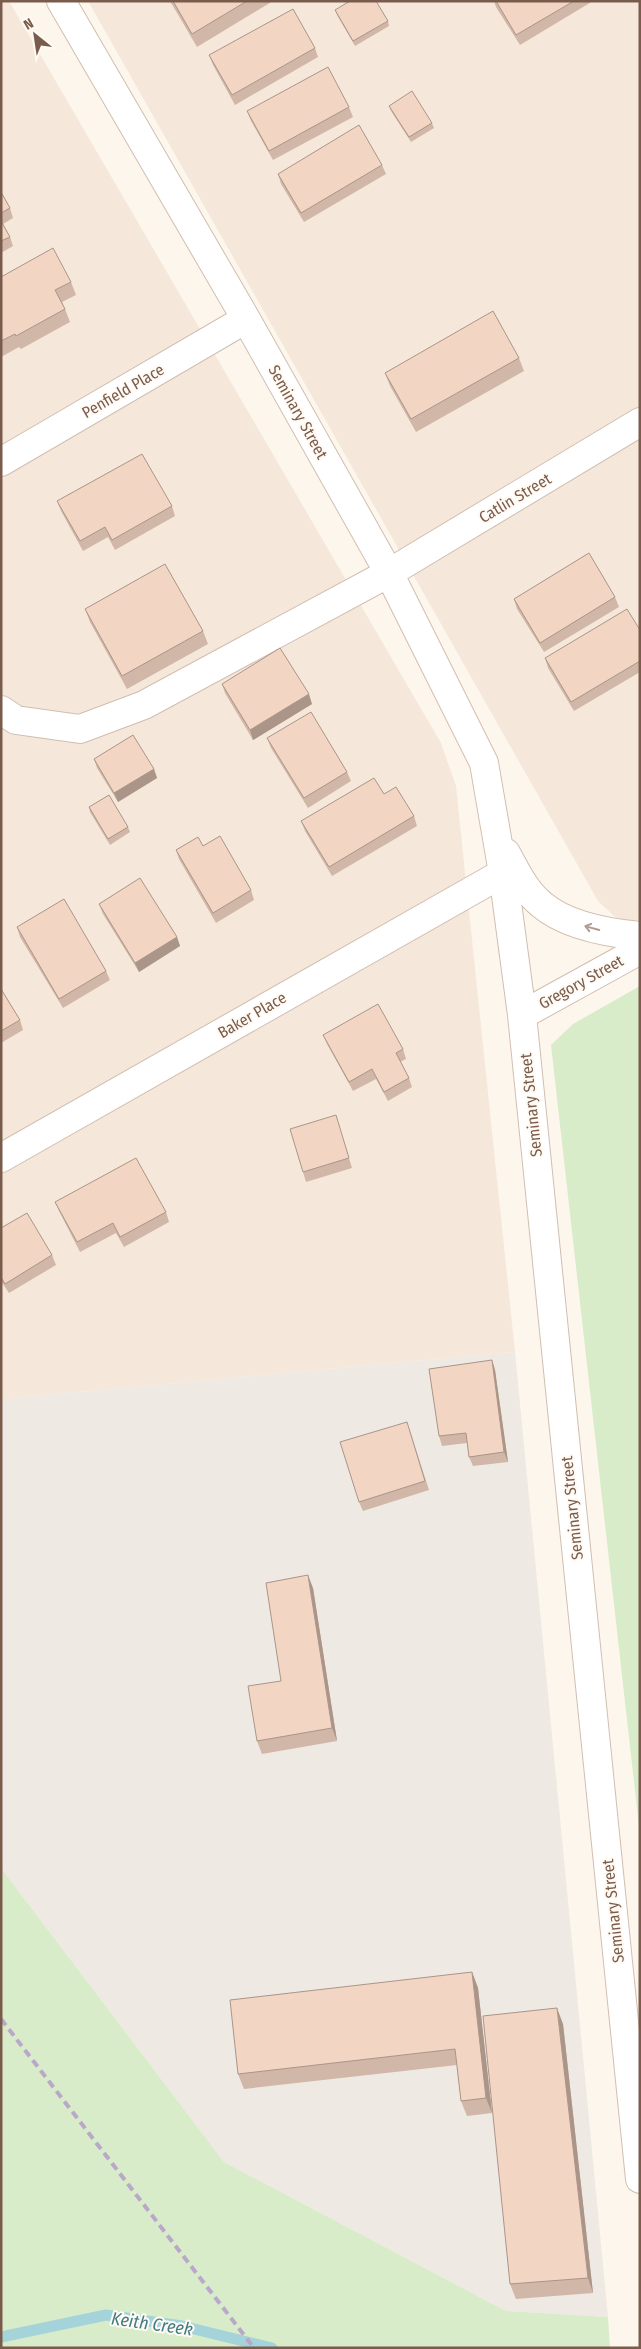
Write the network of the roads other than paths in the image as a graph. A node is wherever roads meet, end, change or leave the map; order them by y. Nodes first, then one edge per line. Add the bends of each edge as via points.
1 (61, 1) edge
2 (246, 319) junction
3 (640, 422) edge
4 (1, 462) edge
5 (390, 574) junction
6 (1, 710) edge
7 (498, 839) junction
8 (503, 873) junction
9 (640, 936) edge
10 (640, 950) edge
11 (522, 1015) junction
12 (1, 1158) edge
13 (640, 2179) edge

1 - 2 street, Seminary Street
2 - 4 street, Penfield Place
2 - 5 street, Seminary Street
3 - 5 street, Catlin Street
5 - 6 street, Catlin Street via 144,705 80,729 16,720
5 - 7 street, Seminary Street via 484,764
7 - 8 street, Seminary Street
9 -> 7 street, Seminary Street via 613,934 577,924 541,905 524,885
8 - 11 street, Seminary Street
8 - 12 street, Baker Place
10 - 11 street, Gregory Street
11 - 13 street, Seminary Street

